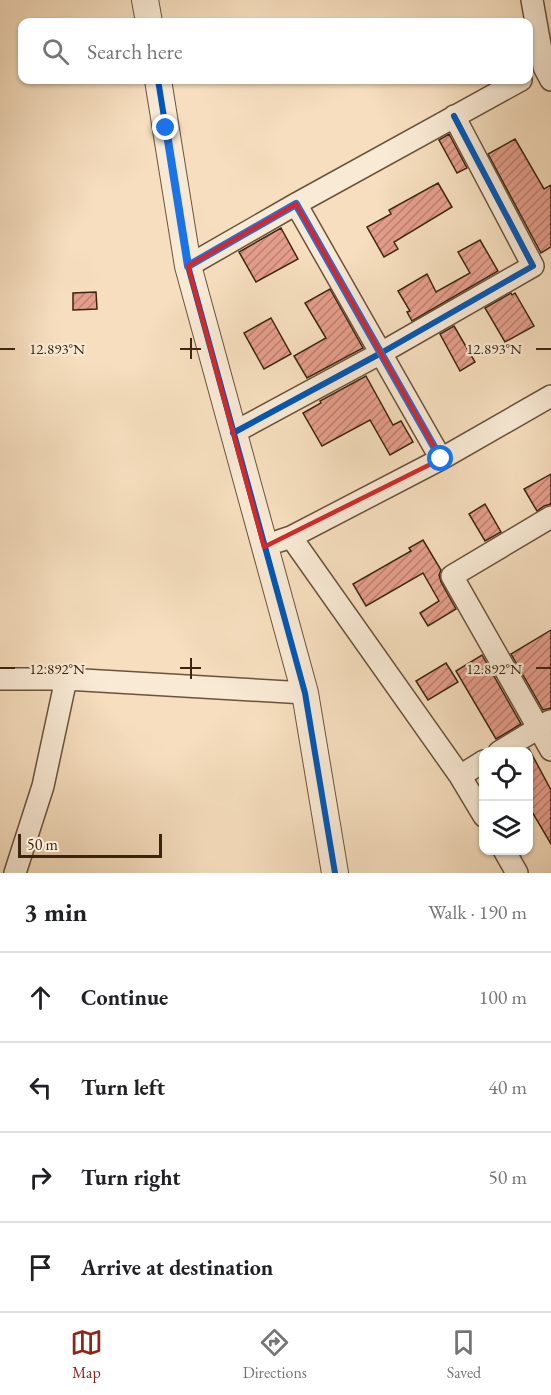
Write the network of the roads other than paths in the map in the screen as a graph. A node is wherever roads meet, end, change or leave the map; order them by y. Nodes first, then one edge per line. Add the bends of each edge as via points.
1 (145, 0) edge
2 (532, 0) edge
3 (148, 18) edge
4 (544, 72) edge
5 (159, 84) edge
6 (514, 84) edge
7 (454, 116) junction
8 (296, 204) junction
9 (188, 266) junction
10 (381, 353) junction
11 (551, 396) edge
12 (233, 433) junction
13 (441, 459) junction
14 (551, 517) edge
15 (291, 537) junction
16 (264, 547) junction
17 (66, 679) junction
18 (0, 680) edge
19 (305, 693) junction
20 (545, 724) edge
21 (507, 747) edge
22 (551, 750) edge
23 (479, 764) edge
24 (459, 776) junction
25 (479, 809) edge
26 (507, 855) edge
27 (15, 873) edge
28 (335, 873) edge
29 (517, 873) edge

1 - 3 street
2 - 4 street
5 - 9 street
6 - 7 street
7 - 8 street
7 - 10 street via 534,266
8 - 9 street
8 - 10 street
9 - 12 street
10 - 12 street
10 - 13 street
11 - 13 street
12 - 16 street
13 - 15 street
14 - 20 street via 452,576
15 - 16 street
15 - 24 street
16 - 19 street
17 - 18 street
17 - 19 street
17 - 27 street via 43,786
19 - 28 street
20 - 21 street
20 - 22 street
23 - 24 street
24 - 25 street
26 - 29 street

